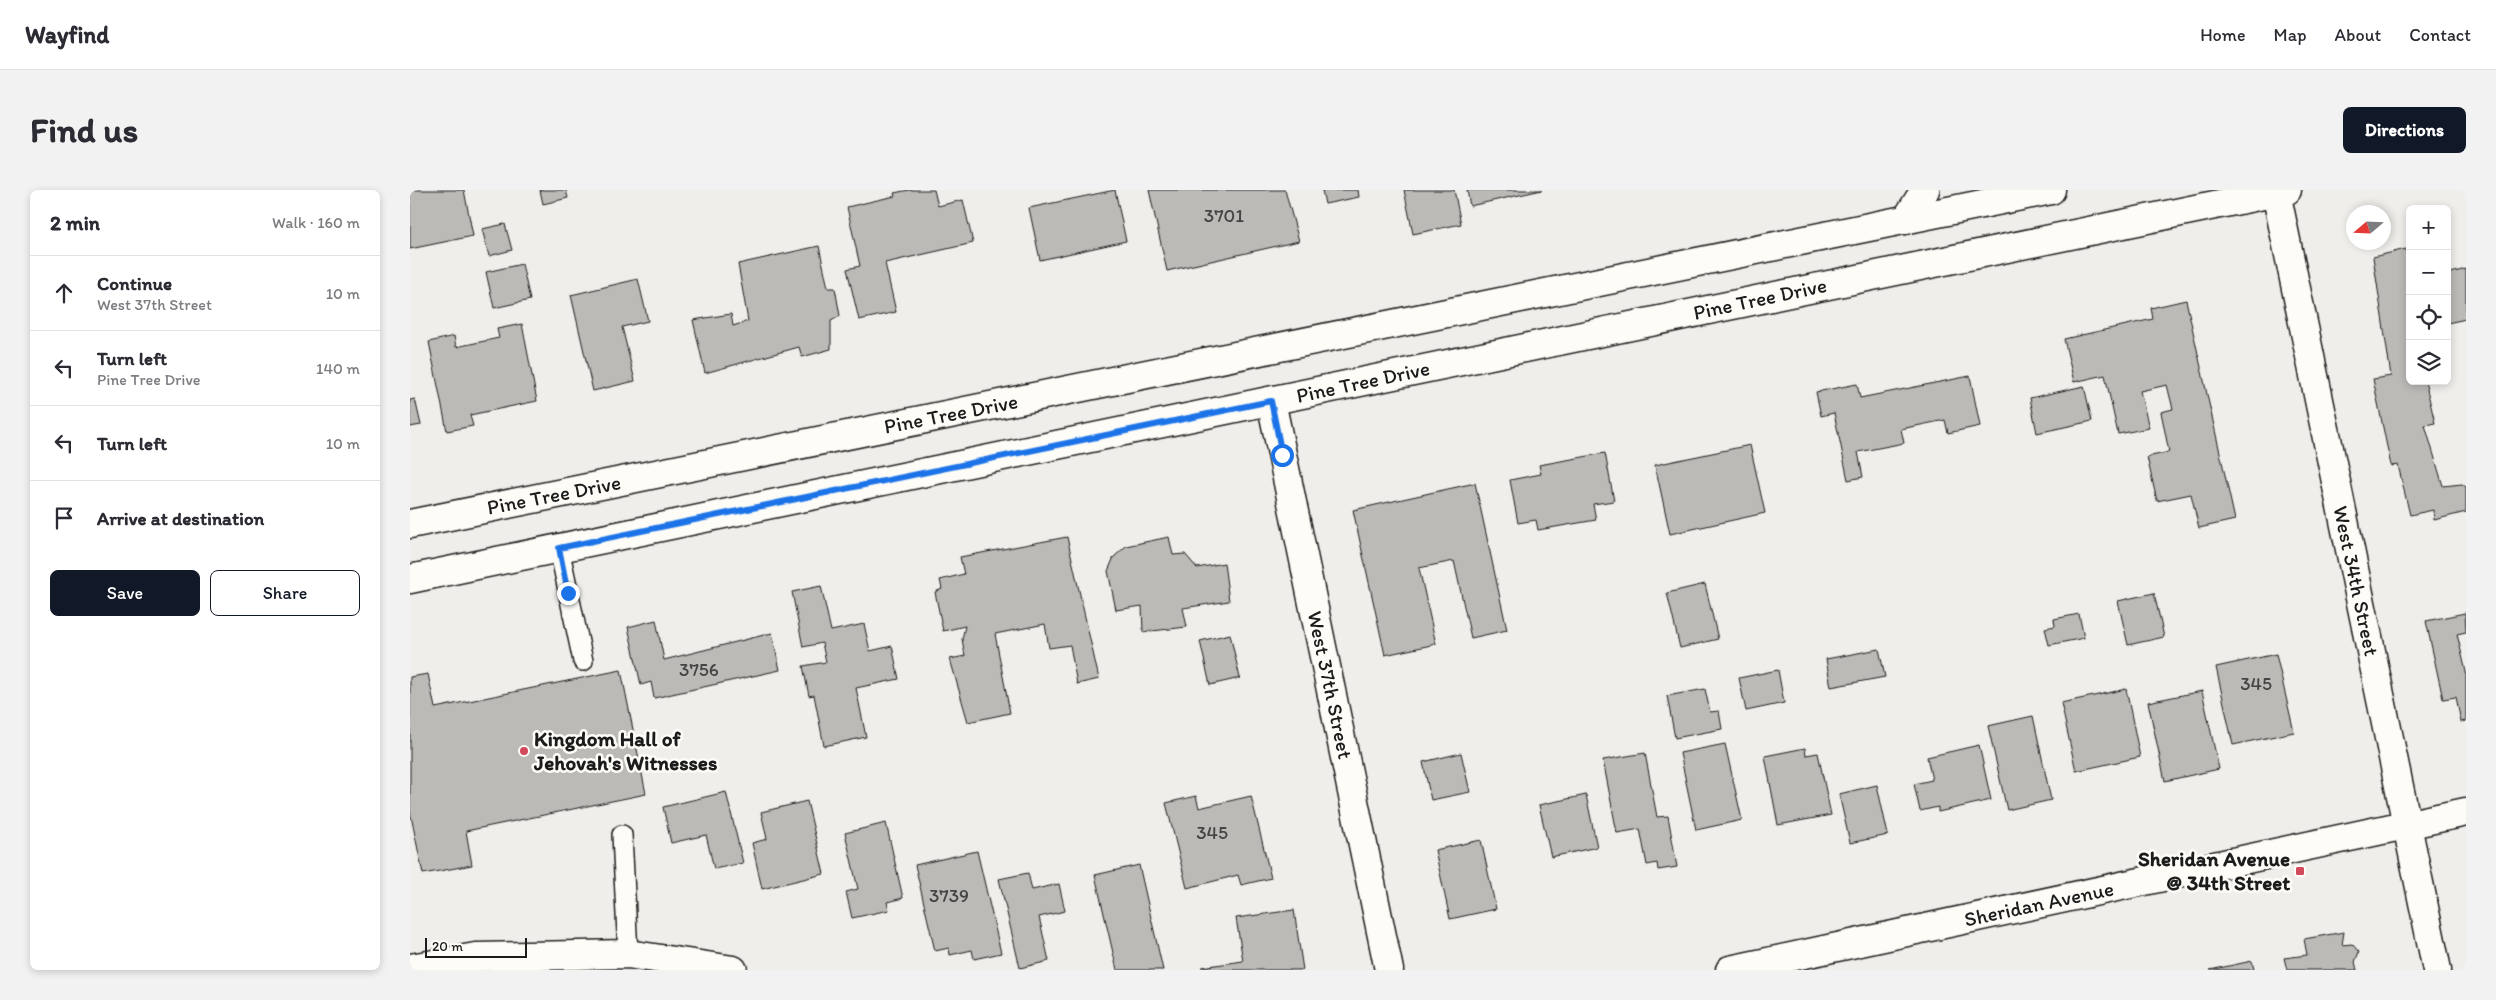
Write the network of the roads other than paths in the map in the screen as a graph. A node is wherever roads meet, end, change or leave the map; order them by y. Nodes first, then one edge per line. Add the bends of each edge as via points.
1 (1925, 190) edge
2 (2051, 190) edge
3 (2282, 191) edge
4 (1906, 220) junction
5 (1271, 401) junction
6 (410, 524) edge
7 (559, 548) junction
8 (410, 579) edge
9 (583, 661) dead end
10 (2466, 812) edge
11 (2407, 825) junction
12 (622, 835) dead end
13 (628, 954) junction
14 (410, 968) edge
15 (733, 970) edge
16 (1389, 970) edge
17 (1730, 970) edge
18 (2437, 970) edge

1 - 4 main road
2 - 4 main road, Pine Tree Drive
3 - 5 main road, Pine Tree Drive
3 - 11 main road, West 34th Street
4 - 6 main road, Pine Tree Drive
5 - 7 main road, Pine Tree Drive
5 - 16 main road, West 37th Street
7 - 8 main road, Pine Tree Drive
7 - 9 lane
10 - 11 main road, Sheridan Avenue
11 - 17 main road, Sheridan Avenue
11 - 18 main road, West 34th Street
12 - 13 lane
13 - 14 main road via 476,958
13 - 15 main road

